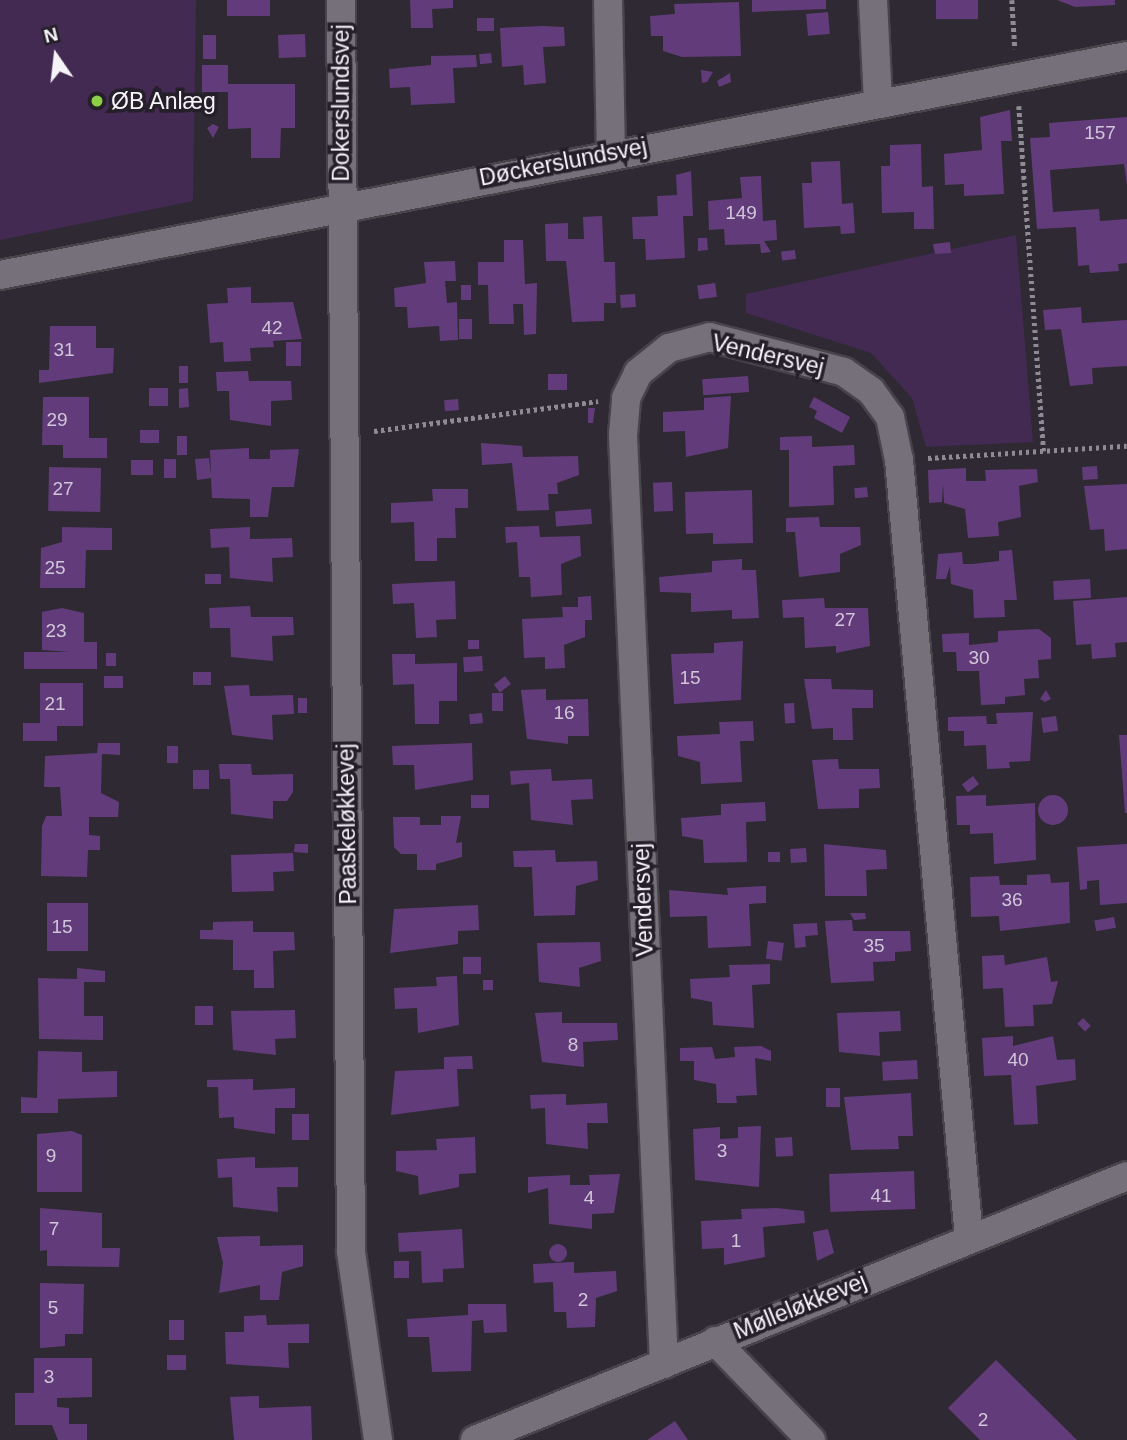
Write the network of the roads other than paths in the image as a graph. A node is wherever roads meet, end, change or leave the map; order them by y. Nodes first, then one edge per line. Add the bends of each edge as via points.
1 (341, 0) edge
2 (608, 0) edge
3 (873, 0) edge
4 (1127, 56) edge
5 (878, 102) junction
6 (611, 152) junction
7 (342, 206) junction
8 (0, 275) edge
9 (1127, 1177) edge
10 (969, 1238) junction
11 (715, 1341) junction
12 (664, 1364) junction
13 (378, 1440) edge
14 (475, 1440) edge
15 (811, 1440) edge

1 - 7 street, Dokerslundsvej
2 - 6 street
3 - 5 street
4 - 5 street, Døckerslundsvej
5 - 6 street, Døckerslundsvej
6 - 7 street, Døckerslundsvej
7 - 8 street, Døckerslundsvej
7 - 13 street, Paaskeløkkevej via 351,1252
9 - 10 street, Mølleløkkevej
10 - 11 street, Mølleløkkevej
10 - 12 street, Vendersvej via 899,460 890,417 871,391 844,372 710,337 669,348 638,373 626,398
11 - 12 street, Mølleløkkevej
11 - 15 street
12 - 14 street, Mølleløkkevej

